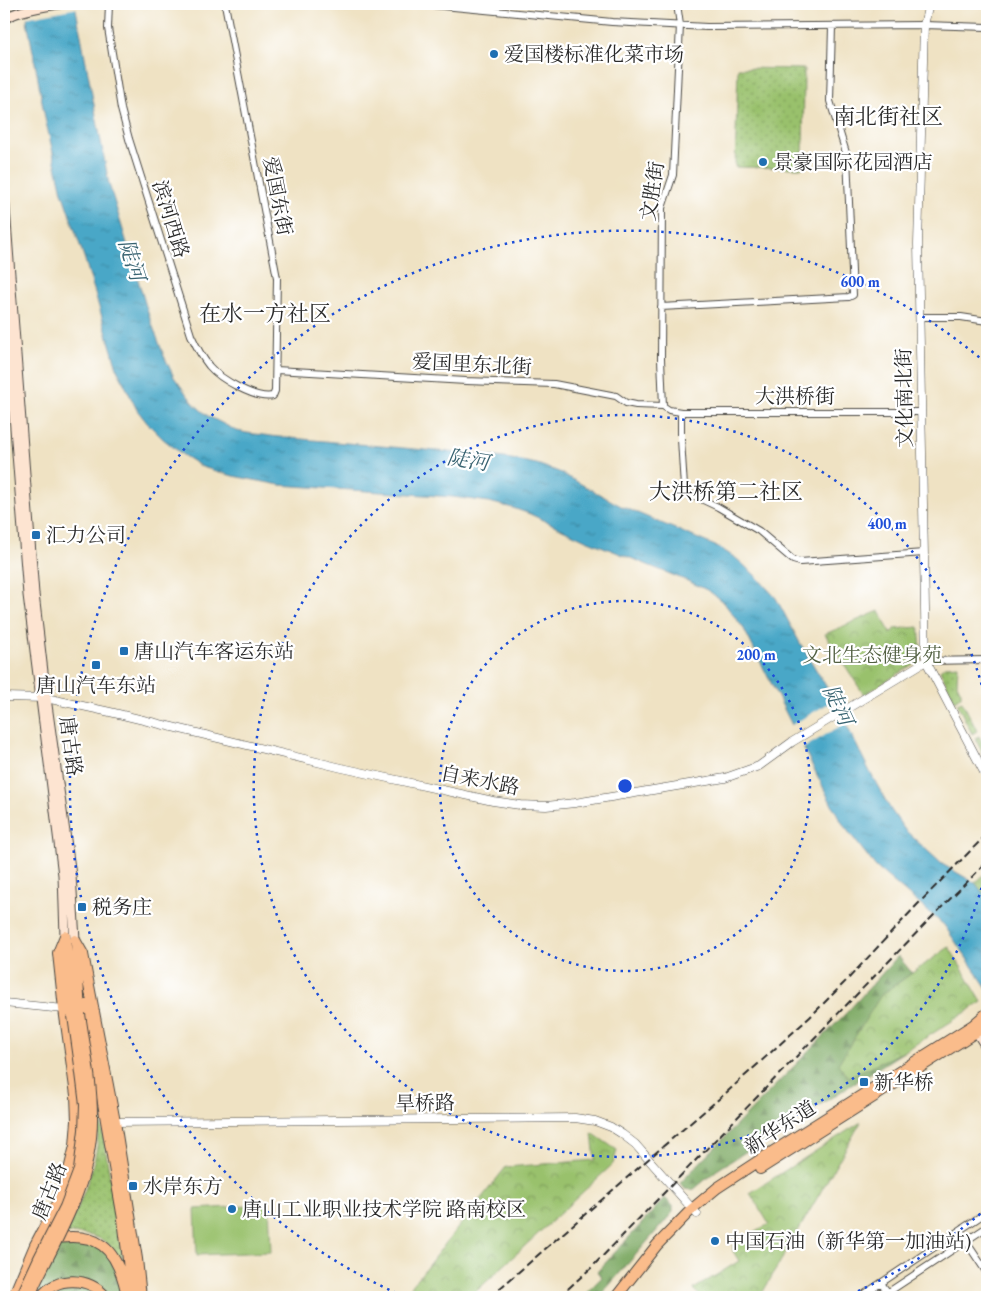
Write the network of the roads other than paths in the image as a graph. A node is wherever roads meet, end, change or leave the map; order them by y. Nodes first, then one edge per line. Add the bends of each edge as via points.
1 (59, 4) edge
2 (109, 4) edge
3 (225, 4) edge
4 (422, 4) edge
5 (677, 4) edge
6 (929, 4) edge
7 (4, 20) edge
8 (680, 25) junction
9 (924, 25) junction
10 (832, 26) junction
11 (987, 28) edge
12 (4, 195) edge
13 (4, 286) edge
14 (661, 307) junction
15 (919, 317) junction
16 (987, 321) edge
17 (276, 370) junction
18 (273, 396) joint
19 (666, 408) junction
20 (681, 412) junction
21 (921, 412) junction
22 (924, 553) junction
23 (987, 660) edge
24 (926, 661) junction
25 (4, 697) edge
26 (43, 698) junction
27 (987, 778) edge
28 (65, 936) junction
29 (75, 940) junction
30 (4, 1003) edge
31 (64, 1009) junction
32 (987, 1013) edge
33 (80, 1014) junction
34 (987, 1026) edge
35 (975, 1029) junction
36 (987, 1048) edge
37 (116, 1122) junction
38 (695, 1212) junction
39 (987, 1212) edge
40 (987, 1227) edge
41 (960, 1231) junction
42 (966, 1241) junction
43 (35, 1244) junction
44 (987, 1274) edge
45 (882, 1283) junction
46 (890, 1295) edge
47 (14, 1297) edge
48 (21, 1297) edge
49 (30, 1297) edge
50 (41, 1297) edge
51 (106, 1297) edge
52 (126, 1297) edge
53 (131, 1297) edge
54 (141, 1297) edge
55 (616, 1297) edge
56 (624, 1297) edge
57 (860, 1297) edge
58 (881, 1297) edge

1 - 7 main road via 14,14
2 - 18 street, 滨河西路 via 108,28 125,124 191,335 211,368 226,380 244,390
3 - 17 street, 爱国东街 via 276,278
4 - 8 street via 612,22
5 - 8 street, 文胜街
6 - 9 street, 文化南北街
8 - 10 street
8 - 14 street, 文胜街 via 673,175 662,208
9 - 10 street
9 - 11 street
9 - 15 street, 文化南北街
10 - 14 street via 830,100 846,156 853,295
12 - 26 main road, 唐古路
13 - 26 main road, 唐古路 via 28,595
14 - 19 street, 文胜街 via 661,359
15 - 16 street
15 - 21 street, 文化南北街
17 - 18 street, 爱国东街
17 - 19 street, 爱国里东北街 via 554,384 616,396 626,403
19 - 20 street, 大洪桥街
20 - 21 street, 大洪桥街
20 - 22 street via 686,492 759,531 793,560
21 - 22 street, 文化南北街
22 - 24 street, 文化南北街
23 - 24 street
24 - 26 street, 自来水路 via 792,742 759,766 725,778 546,806 493,801
24 - 27 street, 文化南北街
25 - 26 street, 自来水路
26 - 28 main road, 唐古路 via 63,875
26 - 29 main road, 唐古路 via 71,875
28 - 31 main road via 58,953
28 - 33 main road, 唐古路
29 - 33 main road
29 - 37 main road via 83,954
30 - 31 street
31 - 43 main road via 76,1095 75,1146 59,1199
32 - 35 main road, 新华东道
33 - 48 main road, 唐古路, bridge via 85,1105 79,1170 65,1207
33 - 49 main road, bridge via 91,1092 90,1149 73,1208
33 - 53 main road, 唐古路 via 123,1219
34 - 35 main road, 新华东道
35 - 36 main road
35 - 38 main road, 新华东道
37 - 38 street, 旱桥路 via 595,1120 635,1144
37 - 54 main road
38 - 55 main road, 新华东道 via 657,1245
38 - 56 main road, 新华东道
39 - 41 street
40 - 42 street
41 - 42 street
41 - 45 street
42 - 44 street
42 - 46 street
43 - 47 main road
43 - 52 main road via 54,1238 94,1240 110,1251 116,1261
45 - 46 street
45 - 57 street
46 - 58 street
50 - 51 main road via 51,1287 66,1282 88,1283

